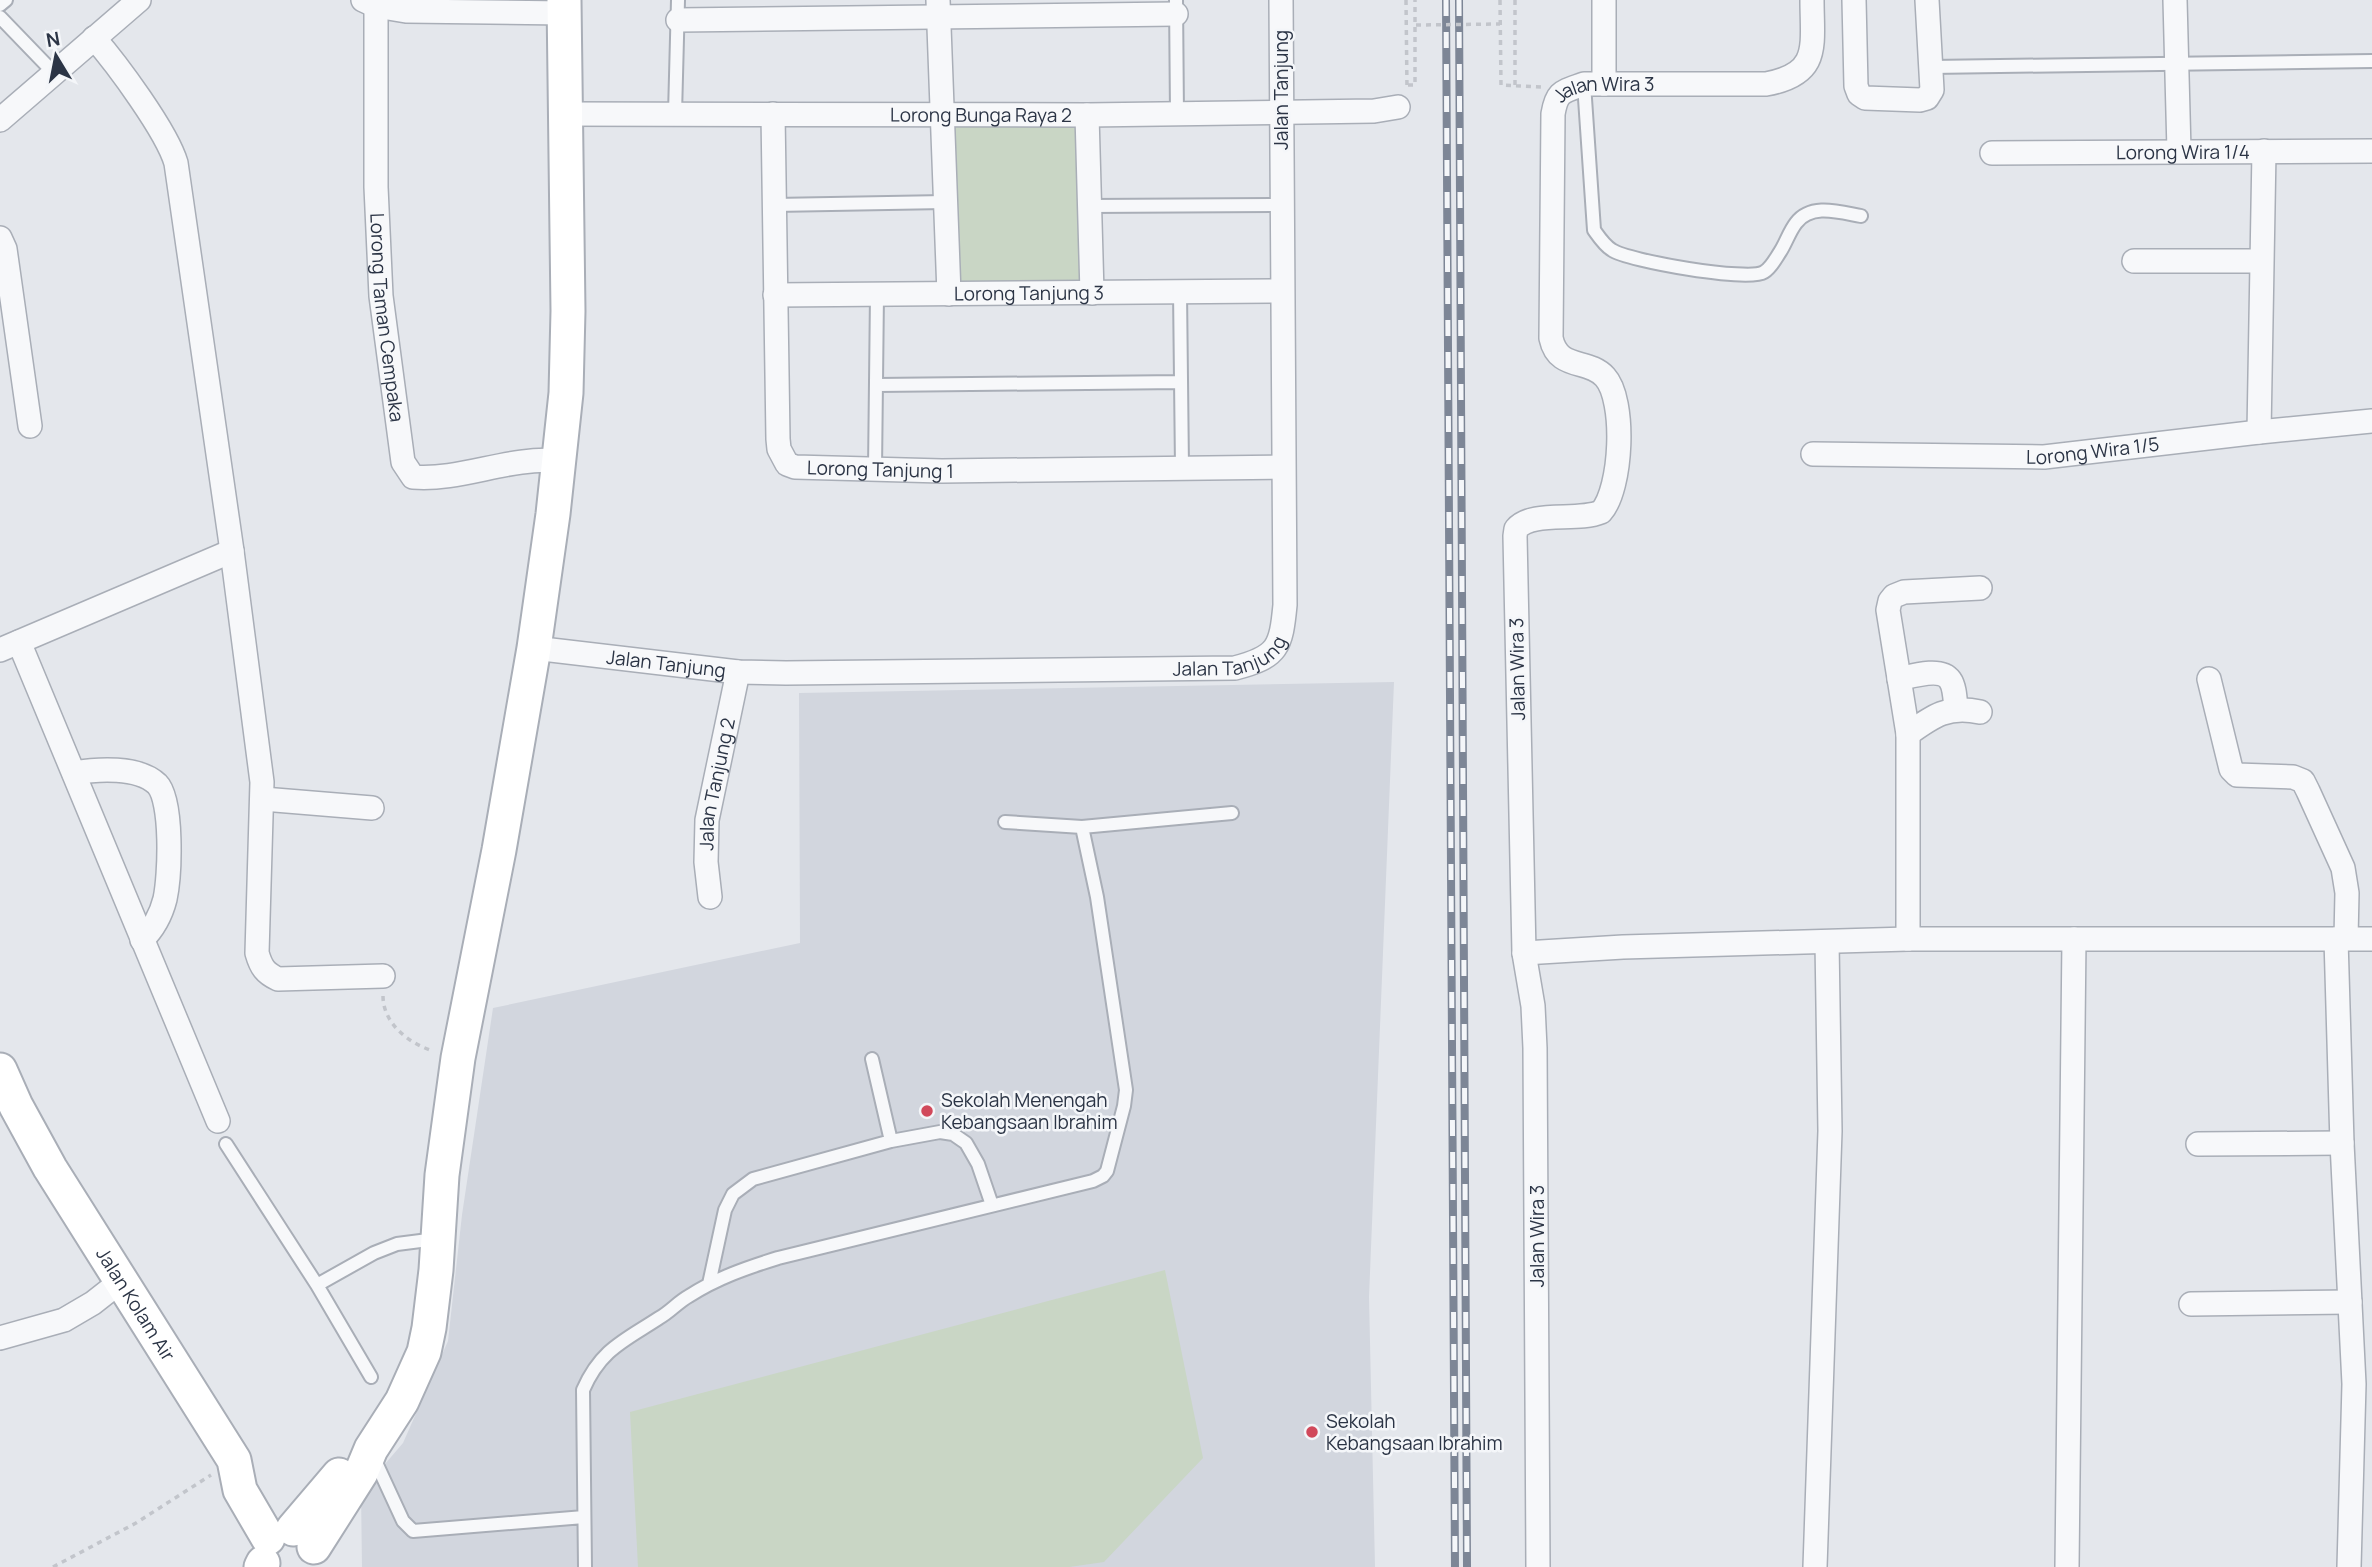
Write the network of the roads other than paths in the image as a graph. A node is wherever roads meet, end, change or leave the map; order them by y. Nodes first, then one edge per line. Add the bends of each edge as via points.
1 (6, 0) edge
2 (139, 0) edge
3 (1281, 0) edge
4 (1604, 0) edge
5 (1812, 0) edge
6 (1854, 0) edge
7 (1927, 0) edge
8 (2175, 0) edge
9 (369, 3) edge
10 (0, 5) edge
11 (564, 7) edge
12 (1176, 7) edge
13 (938, 8) edge
14 (678, 10) edge
15 (0, 17) edge
16 (94, 38) junction
17 (2372, 61) edge
18 (2176, 63) junction
19 (1931, 67) junction
20 (55, 74) junction
21 (1594, 84) junction
22 (1398, 107) dead end
23 (1281, 113) junction
24 (565, 114) junction
25 (675, 114) junction
26 (773, 114) junction
27 (942, 114) junction
28 (1177, 114) junction
29 (1087, 115) junction
30 (0, 120) edge
31 (2179, 150) junction
32 (2264, 151) junction
33 (2372, 151) edge
34 (1992, 153) dead end
35 (945, 202) junction
36 (774, 205) junction
37 (1282, 205) junction
38 (1088, 206) junction
39 (1861, 216) dead end
40 (0, 239) edge
41 (2134, 261) dead end
42 (2260, 261) junction
43 (1180, 291) junction
44 (1282, 291) junction
45 (1092, 293) junction
46 (877, 294) junction
47 (949, 294) junction
48 (775, 295) junction
49 (8, 323) edge
50 (1181, 382) junction
51 (877, 385) junction
52 (2372, 421) edge
53 (30, 426) dead end
54 (2259, 432) junction
55 (1813, 454) dead end
56 (559, 461) junction
57 (1283, 467) junction
58 (1182, 468) junction
59 (876, 469) junction
60 (232, 551) junction
61 (1980, 589) dead end
62 (9, 646) edge
63 (534, 648) junction
64 (738, 672) junction
65 (1899, 678) junction
66 (2210, 679) dead end
67 (1956, 709) junction
68 (1980, 712) dead end
69 (1908, 734) junction
70 (74, 773) junction
71 (263, 799) junction
72 (372, 808) dead end
73 (1231, 813) dead end
74 (1005, 822) dead end
75 (1082, 827) junction
76 (710, 897) dead end
77 (1908, 939) junction
78 (2074, 939) junction
79 (2341, 939) junction
80 (2372, 939) edge
81 (142, 940) junction
82 (1827, 942) junction
83 (1524, 953) junction
84 (383, 976) road end
85 (872, 1059) dead end
86 (0, 1070) edge
87 (218, 1121) dead end
88 (891, 1141) junction
89 (2342, 1143) junction
90 (226, 1144) dead end
91 (2198, 1144) dead end
92 (992, 1205) junction
93 (437, 1238) junction
94 (121, 1281) junction
95 (709, 1284) junction
96 (317, 1285) junction
97 (2350, 1303) junction
98 (2191, 1304) dead end
99 (0, 1338) edge
100 (371, 1377) dead end
101 (2363, 1421) edge
102 (370, 1449) junction
103 (584, 1517) junction
104 (290, 1554) edge
105 (585, 1567) edge
106 (1538, 1567) edge
107 (1815, 1567) edge
108 (2067, 1567) edge
109 (2349, 1567) edge

1 - 10 lane
2 - 16 street
3 - 23 street, Jalan Tanjung
4 - 21 street
5 - 21 street, Jalan Wira 3 via 1812,51 1799,73 1784,81
6 - 19 street via 1859,94 1865,98 1927,98 1932,90
7 - 19 street
8 - 18 street
9 - 11 street via 406,10
9 - 56 street, Lorong Taman Cempaka via 381,296 403,462 413,477 434,479 526,461
11 - 24 street
12 - 13 street
12 - 28 lane
13 - 14 street
13 - 27 street
14 - 25 lane
15 - 20 lane
16 - 20 street
16 - 60 street via 149,115 176,163
17 - 18 lane
18 - 19 lane
18 - 31 street
20 - 30 street
21 - 39 lane via 1594,230 1613,251 1742,276 1763,273 1805,214 1822,209
21 - 83 street, Jalan Wira 3 via 1560,92 1555,101 1551,338 1553,349 1563,359 1602,373 1608,382 1616,407 1618,467 1612,495 1601,512 1527,520 1516,529
22 - 23 street, Lorong Bunga Raya 2
23 - 28 street, Lorong Bunga Raya 2
23 - 37 street, Jalan Tanjung
24 - 25 street, Lorong Bunga Raya 2
24 - 56 street via 568,349
25 - 26 street, Lorong Bunga Raya 2
26 - 27 street, Lorong Bunga Raya 2
26 - 36 street, Lorong Tanjung 1
27 - 29 street, Lorong Bunga Raya 2
27 - 35 street
28 - 29 street, Lorong Bunga Raya 2
29 - 38 street
31 - 32 street, Lorong Wira 1/4
31 - 34 street, Lorong Wira 1/4
32 - 33 street, Lorong Wira 1/4
32 - 42 street
35 - 36 lane
35 - 47 street
36 - 48 street, Lorong Tanjung 1
37 - 38 lane
37 - 44 street, Jalan Tanjung
38 - 45 street
40 - 49 street via 5,250
41 - 42 street
42 - 54 street
43 - 44 street, Lorong Tanjung 3
43 - 45 street, Lorong Tanjung 3
43 - 50 lane
44 - 57 street, Jalan Tanjung
45 - 47 street, Lorong Tanjung 3
46 - 47 street, Lorong Tanjung 3
46 - 48 street, Lorong Tanjung 3
46 - 51 lane
48 - 59 street, Lorong Tanjung 1 via 782,457 795,467
49 - 53 street
50 - 51 lane
50 - 58 lane
51 - 59 lane
52 - 54 street, Lorong Wira 1/5
54 - 55 street, Lorong Wira 1/5 via 2044,457
56 - 63 street
57 - 58 street, Lorong Tanjung 1
57 - 64 street, Jalan Tanjung via 1282,634 1267,657 1250,664 1132,670
58 - 59 street, Lorong Tanjung 1
60 - 62 street
60 - 71 street
61 - 65 street via 1894,596 1888,610
62 - 70 street
63 - 64 street, Jalan Tanjung
63 - 93 street via 458,1058
64 - 76 street, Jalan Tanjung 2 via 707,820
65 - 67 street via 1949,677
65 - 69 street
66 - 79 street via 2231,769 2237,775 2293,776 2303,781 2343,867 2347,893
67 - 68 street
67 - 69 street
69 - 77 street
70 - 81 street
70 - 81 street via 134,773 154,781 162,790 169,815 165,898 153,929
71 - 72 street
71 - 84 street via 257,953 261,966 278,979
73 - 75 lane
74 - 75 lane
75 - 92 lane via 1126,1090 1119,1128 1110,1164 1099,1179
77 - 78 street
77 - 82 street
78 - 79 street
78 - 108 street
79 - 80 street
79 - 89 street
81 - 87 street
82 - 83 street
82 - 107 street via 1830,1131
83 - 106 street, Jalan Wira 3 via 1535,1048
85 - 88 lane
86 - 94 street, Jalan Kolam Air via 32,1137
88 - 92 lane via 953,1134 966,1143 978,1164
88 - 95 lane via 753,1179 733,1194 722,1220
89 - 91 street
89 - 97 street
90 - 96 lane
92 - 95 lane via 778,1258
93 - 96 lane via 374,1252
93 - 102 street via 433,1307 424,1352 402,1401
94 - 99 street via 64,1320
94 - 104 street, Jalan Kolam Air via 234,1460 259,1480
95 - 103 lane via 611,1349 592,1368 581,1410
96 - 100 lane
97 - 98 street
97 - 101 street
101 - 109 street
102 - 103 lane via 403,1521 413,1531
102 - 104 street via 347,1466
103 - 105 lane

